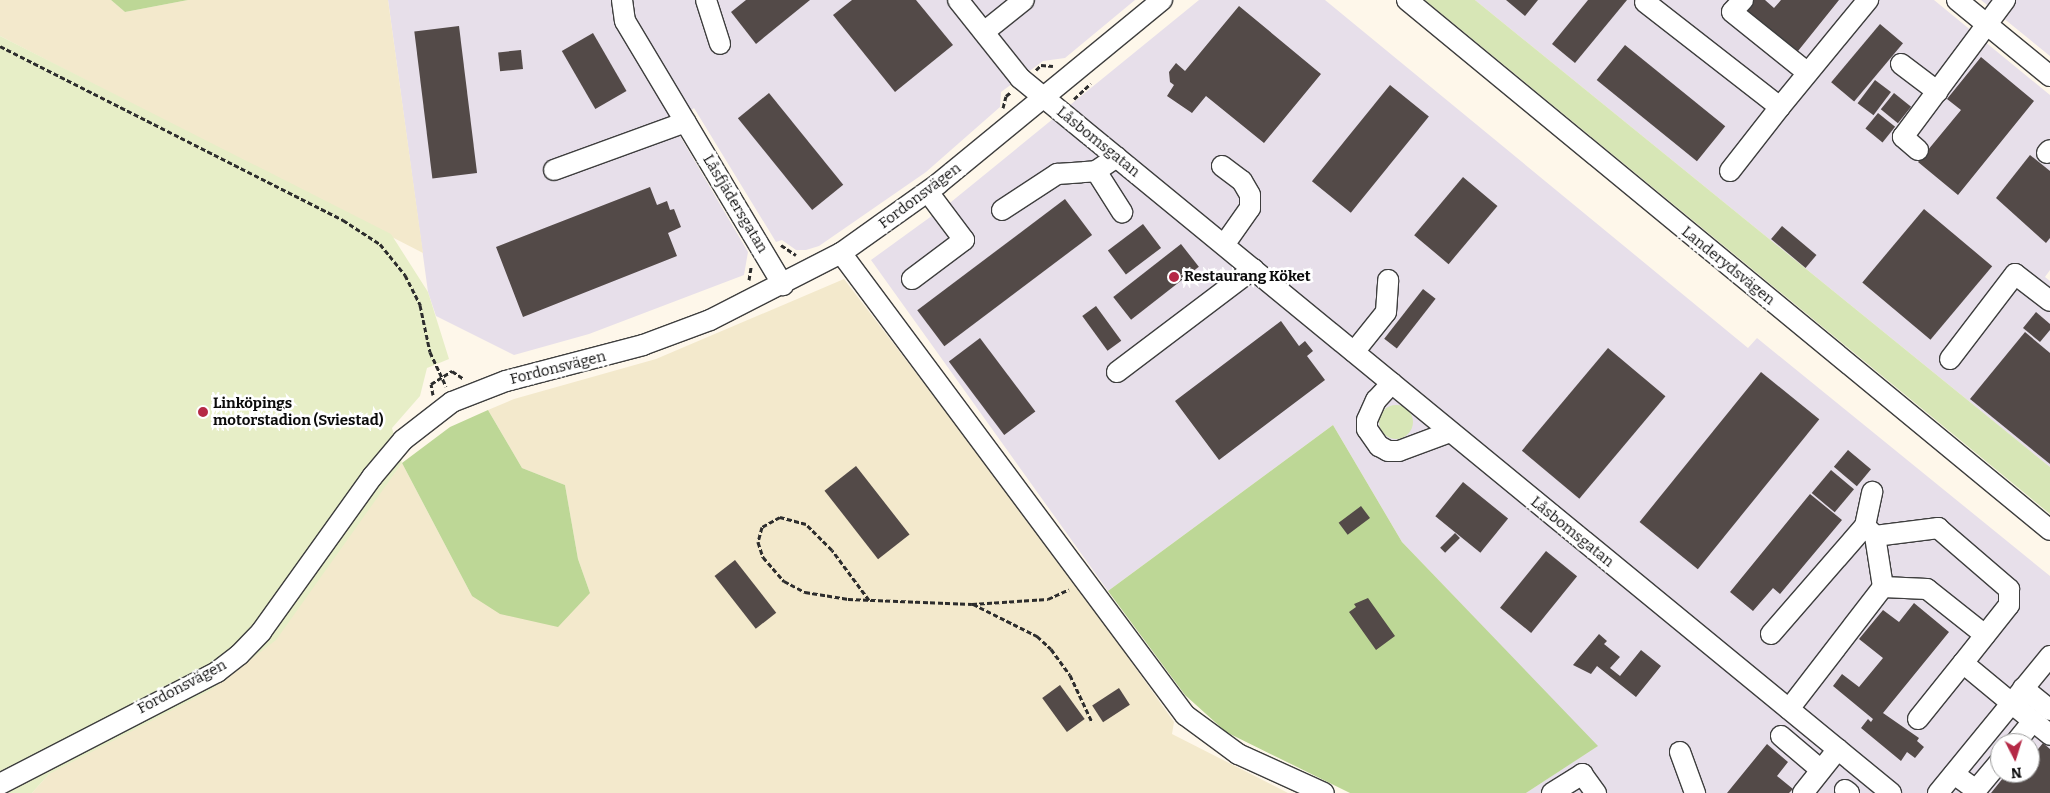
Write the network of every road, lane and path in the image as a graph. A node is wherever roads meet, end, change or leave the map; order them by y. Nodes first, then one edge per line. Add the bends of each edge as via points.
1 (622, 0) edge
2 (706, 0) edge
3 (958, 0) edge
4 (1024, 0) edge
5 (1162, 0) edge
6 (1407, 0) edge
7 (1743, 0) edge
8 (1868, 0) edge
9 (1957, 0) edge
10 (2005, 0) edge
11 (1645, 2) dead end
12 (1987, 25) junction
13 (984, 32) junction
14 (720, 44) dead end
15 (0, 46) edge
16 (1901, 64) dead end
17 (1808, 73) junction
18 (2050, 76) edge
19 (1070, 77) junction
20 (1024, 81) junction
21 (1084, 92) dead end
22 (1938, 92) junction
23 (1045, 98) junction
24 (1780, 107) junction
25 (1003, 110) dead end
26 (686, 122) junction
27 (1918, 150) dead end
28 (1117, 157) junction
29 (1222, 166) dead end
30 (554, 170) dead end
31 (1096, 171) junction
32 (1730, 171) dead end
33 (928, 192) junction
34 (1002, 210) dead end
35 (1122, 212) dead end
36 (1224, 245) junction
37 (840, 253) junction
38 (765, 254) junction
39 (802, 257) dead end
40 (1253, 269) junction
41 (912, 279) dead end
42 (1388, 280) dead end
43 (783, 285) junction
44 (745, 288) dead end
45 (2047, 292) edge
46 (1354, 352) junction
47 (1950, 359) dead end
48 (1117, 372) dead end
49 (441, 377) junction
50 (470, 380) dead end
51 (1392, 383) junction
52 (452, 402) junction
53 (430, 403) dead end
54 (1450, 432) junction
55 (1872, 492) dead end
56 (2050, 530) edge
57 (1870, 531) junction
58 (1085, 580) junction
59 (1883, 587) junction
60 (869, 600) junction
61 (972, 604) junction
62 (1771, 634) dead end
63 (1986, 635) junction
64 (2050, 656) edge
65 (1963, 663) junction
66 (2017, 696) junction
67 (1789, 709) junction
68 (2050, 710) edge
69 (1918, 719) dead end
70 (2032, 721) junction
71 (1092, 722) dead end
72 (2022, 733) edge
73 (2050, 735) edge
74 (1781, 736) dead end
75 (1838, 749) junction
76 (1680, 752) dead end
77 (1822, 770) junction
78 (1990, 773) edge
79 (1954, 774) junction
80 (0, 784) edge
81 (1324, 793) edge
82 (1552, 793) edge
83 (1596, 793) edge
84 (1695, 793) edge
85 (1803, 793) edge
86 (1891, 793) edge
87 (1938, 793) edge

1 - 26 street, Låsfjädersgatan via 625,21
2 - 14 street
3 - 13 street, Låsbomsgatan
4 - 13 street
5 - 19 street, Fordonsvägen
6 - 56 street, Landerydsvägen
7 - 17 street via 1732,12
8 - 17 street
9 - 12 street
10 - 12 street
11 - 24 street
12 - 18 street
12 - 22 street
13 - 20 street, Låsbomsgatan
15 - 49 path via 343,220 380,244 405,275 420,305 430,352
16 - 22 street
17 - 24 street
19 - 20 path via 1059,62 1041,65
19 - 21 path
19 - 23 street, Fordonsvägen
20 - 23 street, Låsbomsgatan
20 - 25 path via 1006,96
22 - 27 street via 1903,137
23 - 28 street, Låsbomsgatan
23 - 33 street, Fordonsvägen
24 - 32 street
26 - 30 street
26 - 38 street, Låsfjädersgatan
28 - 31 street
28 - 36 street, Låsbomsgatan
29 - 36 street via 1242,181 1250,195 1250,208
31 - 34 street via 1057,174
31 - 35 street
33 - 37 street, Fordonsvägen
33 - 41 street via 964,240
36 - 40 street, Låsbomsgatan
37 - 43 street, Fordonsvägen
37 - 58 street
38 - 39 path via 781,245 788,252
38 - 43 street, Låsfjädersgatan
38 - 44 path via 751,263
40 - 46 street, Låsbomsgatan
40 - 48 street
42 - 46 street via 1386,312
43 - 52 street, Fordonsvägen via 710,320 643,345 506,381
45 - 47 street via 2015,274
46 - 51 street, Låsbomsgatan
49 - 50 path via 452,371 462,379
49 - 52 path
49 - 53 path via 431,384 433,395
51 - 54 street, Låsbomsgatan
51 - 54 street via 1376,400 1367,420 1370,434 1379,446 1388,451 1399,451
52 - 80 street, Fordonsvägen via 404,440 372,477 261,632 239,655 217,672
54 - 67 street, Låsbomsgatan
55 - 57 street
57 - 59 street
57 - 62 street
57 - 63 street via 1938,528 2009,589 2009,605
58 - 61 path via 1048,599
58 - 81 street via 1185,715 1238,754
59 - 63 street via 1927,589
59 - 67 street
60 - 60 path via 805,592 784,581 763,557 758,542 762,527 780,517 806,524 832,550
60 - 61 path
61 - 71 path via 1037,636 1051,649 1070,676
63 - 65 street
64 - 66 street
65 - 66 street
65 - 69 street
66 - 68 street
66 - 70 street
66 - 79 street
67 - 75 street, Låsbomsgatan
70 - 72 street
70 - 73 street
74 - 77 street
75 - 77 street
75 - 86 street, Låsbomsgatan
76 - 84 street
77 - 85 street
78 - 79 street via 1976,790
79 - 87 street
82 - 83 street via 1582,774

